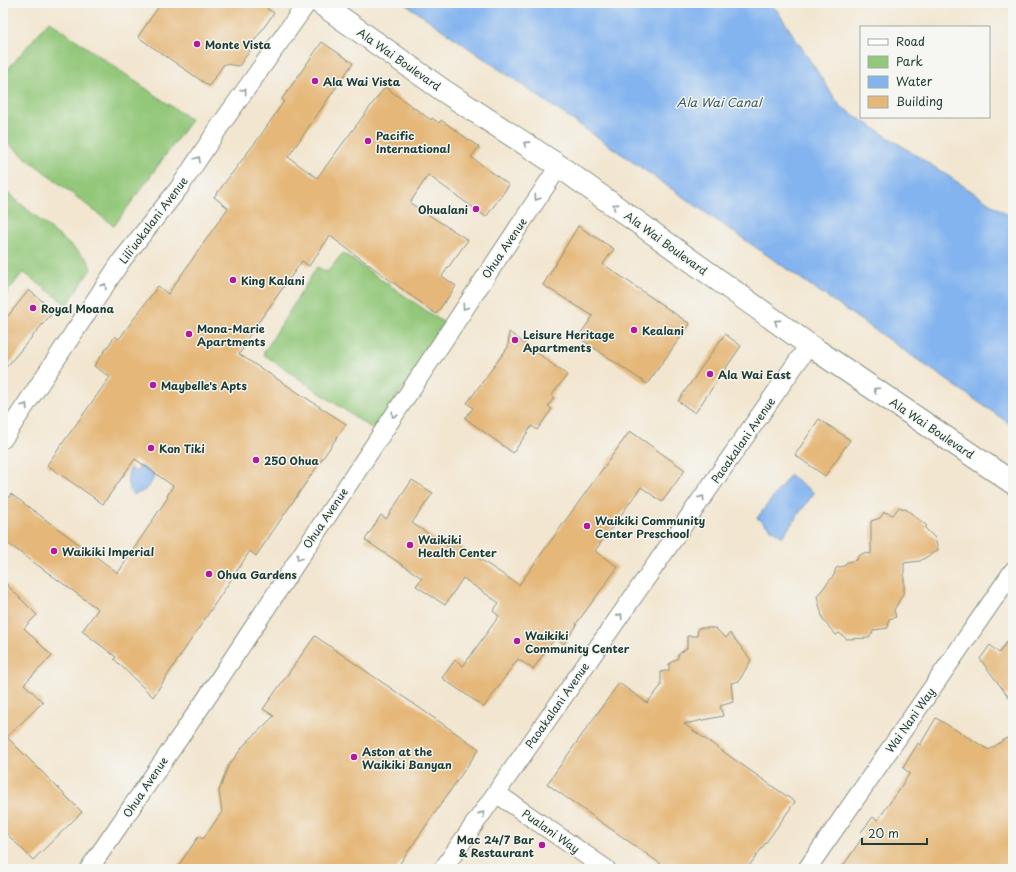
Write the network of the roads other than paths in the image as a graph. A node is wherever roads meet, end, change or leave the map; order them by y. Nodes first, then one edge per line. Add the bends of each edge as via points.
1 (307, 3) edge
2 (320, 3) edge
3 (559, 166) junction
4 (809, 345) junction
5 (3, 439) edge
6 (1013, 483) edge
7 (1013, 571) edge
8 (496, 793) junction
9 (89, 869) edge
10 (443, 869) edge
11 (606, 869) edge
12 (807, 869) edge

5 -> 1 street, Liliʻuokalani Avenue via 122,260 179,188 222,122
3 -> 2 main road, Ala Wai Boulevard via 444,91
4 -> 3 main road, Ala Wai Boulevard
3 -> 9 street, Ohua Avenue via 206,698
6 -> 4 main road, Ala Wai Boulevard
8 -> 4 street, Paoakalani Avenue
7 - 12 street, Wai Nani Way
10 -> 8 street, Paoakalani Avenue
8 - 11 street, Pualani Way

